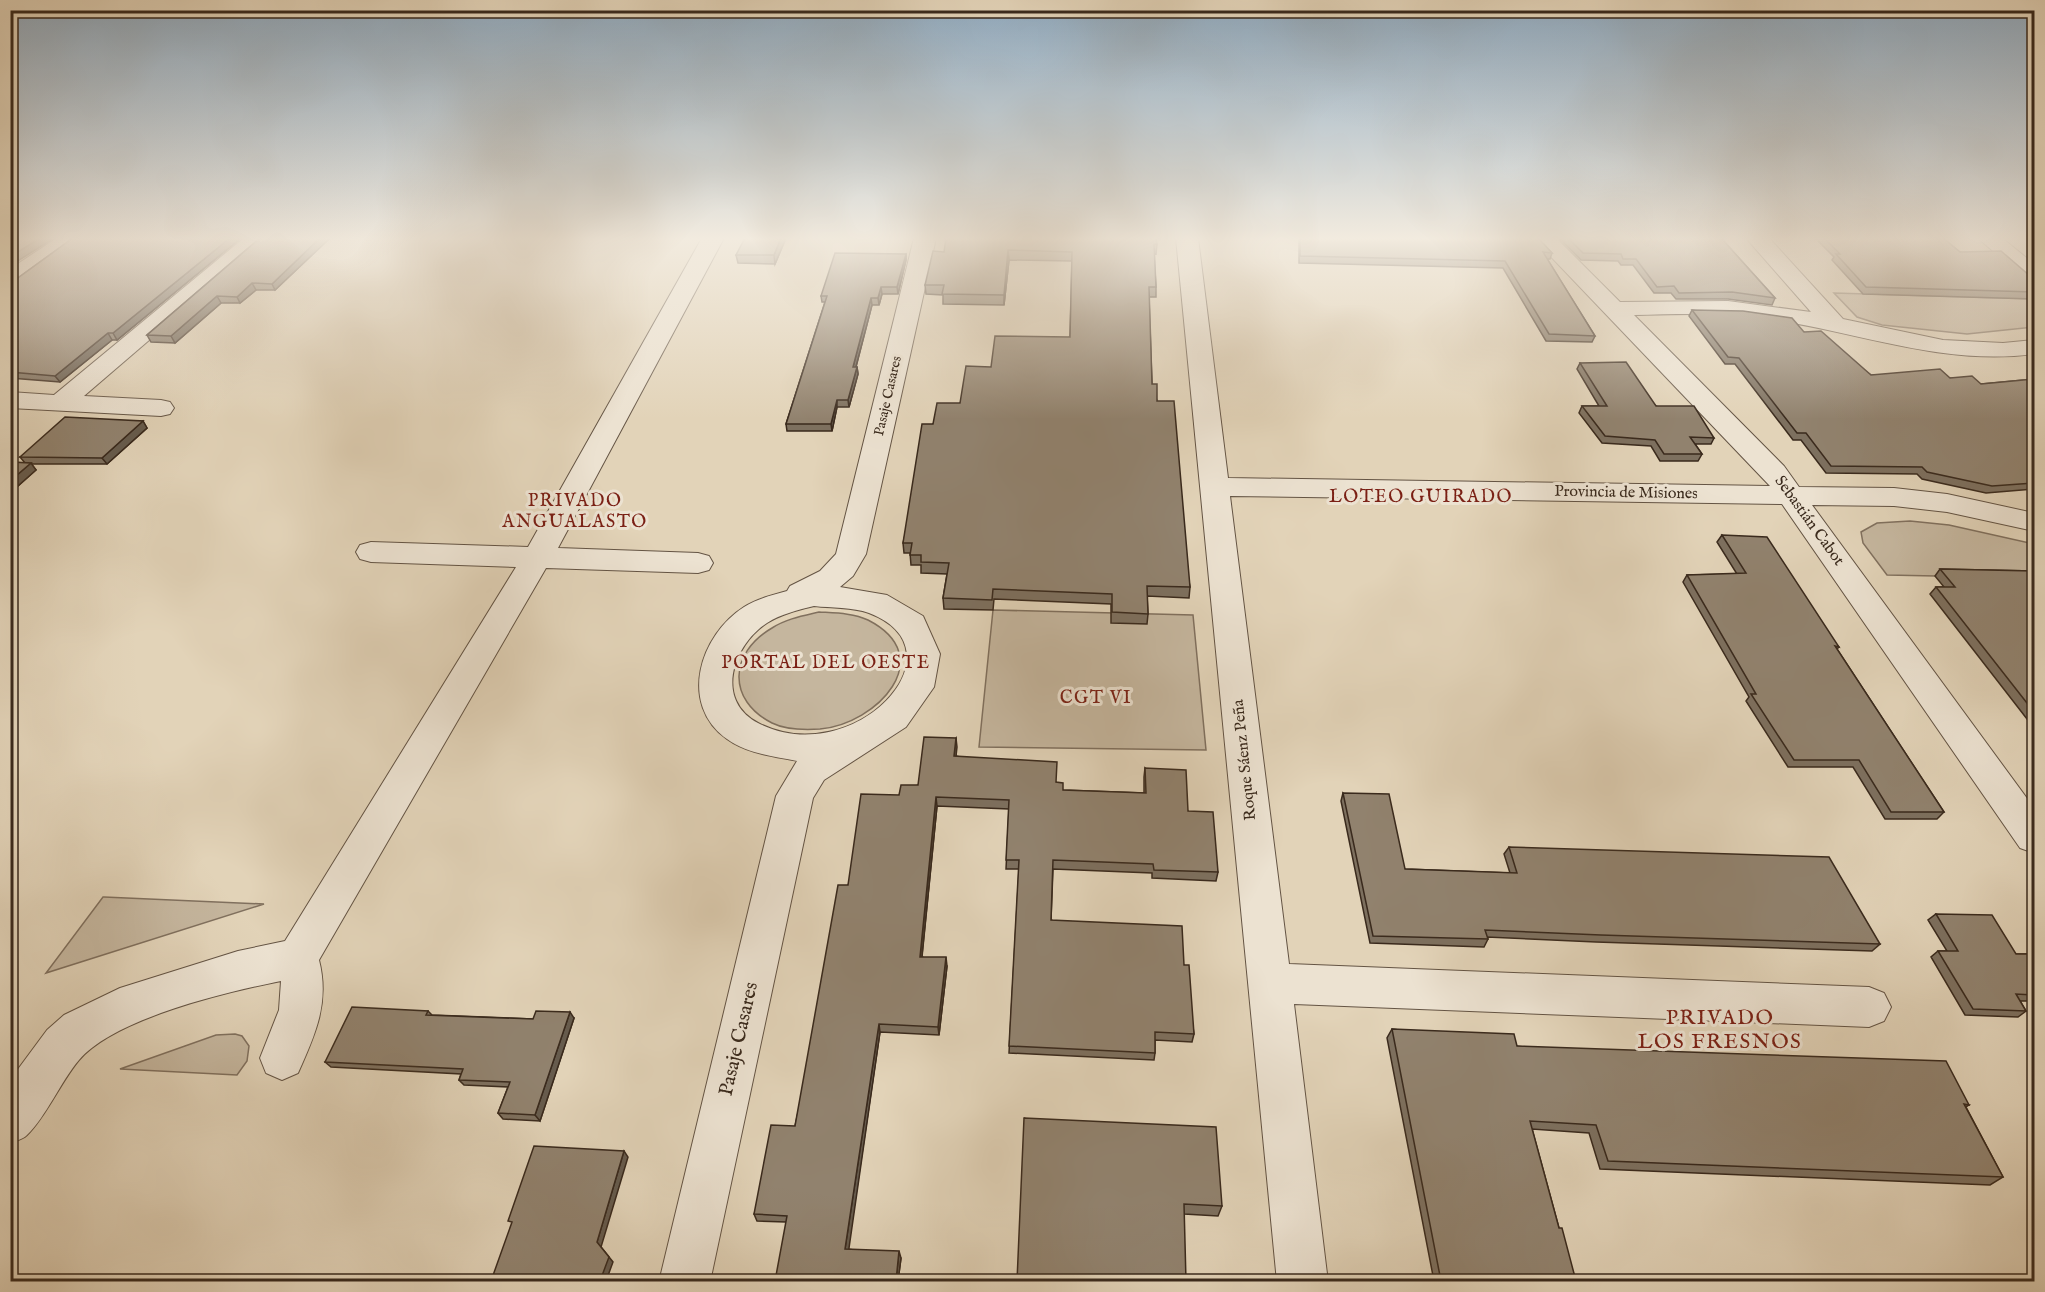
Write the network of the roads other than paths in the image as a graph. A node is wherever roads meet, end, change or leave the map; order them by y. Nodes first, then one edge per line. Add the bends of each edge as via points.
1 (184, 298) edge
2 (679, 298) edge
3 (911, 298) edge
4 (1194, 298) edge
5 (1605, 298) edge
6 (1810, 298) edge
7 (1616, 309) junction
8 (1834, 325) junction
9 (2034, 347) edge
10 (10, 400) edge
11 (61, 402) junction
12 (161, 408) dead end
13 (1215, 487) junction
14 (1792, 496) junction
15 (2034, 522) edge
16 (371, 552) dead end
17 (851, 554) junction
18 (537, 558) junction
19 (698, 563) dead end
20 (876, 601) junction
21 (782, 603) junction
22 (757, 740) junction
23 (853, 741) junction
24 (795, 796) junction
25 (2034, 837) edge
26 (298, 958) junction
27 (1270, 983) junction
28 (1869, 1007) dead end
29 (282, 1058) dead end
30 (10, 1120) edge
31 (684, 1281) edge
32 (1303, 1281) edge

1 - 11 street
2 - 18 street
3 - 17 street, Pasaje Casares
4 - 13 street, Roque Sáenz Peña
5 - 7 street, Sebastián Cabot
6 - 8 street
7 - 8 street via 1734,309 1794,315
7 - 14 street, Sebastián Cabot via 1774,472
8 - 9 street via 1941,348 1991,351
10 - 11 street
11 - 12 street
13 - 14 street, Provincia de Misiones
13 - 27 street, Roque Sáenz Peña
14 - 15 street, Provincia de Misiones via 1921,499
14 - 25 street, Sebastián Cabot
16 - 18 street
17 - 20 street, Pasaje Casares via 854,577
17 - 21 street, Pasaje Casares via 837,576
18 - 19 street
18 - 26 street
20 - 21 street, Pasaje Casares via 846,595 814,595
20 - 23 street, Pasaje Casares via 900,614 917,633 925,656 922,681 909,705 884,726
21 - 22 street, Pasaje Casares via 754,616 733,634 718,656 713,680 718,704 733,724
22 - 23 street, Pasaje Casares via 803,749 829,748
22 - 24 street, Pasaje Casares via 786,763
23 - 24 street, Pasaje Casares via 811,770
24 - 31 street, Pasaje Casares
26 - 29 street via 305,982 304,1000
26 - 30 street via 238,970 120,1008 79,1030 63,1045
27 - 28 street
27 - 32 street, Roque Sáenz Peña

